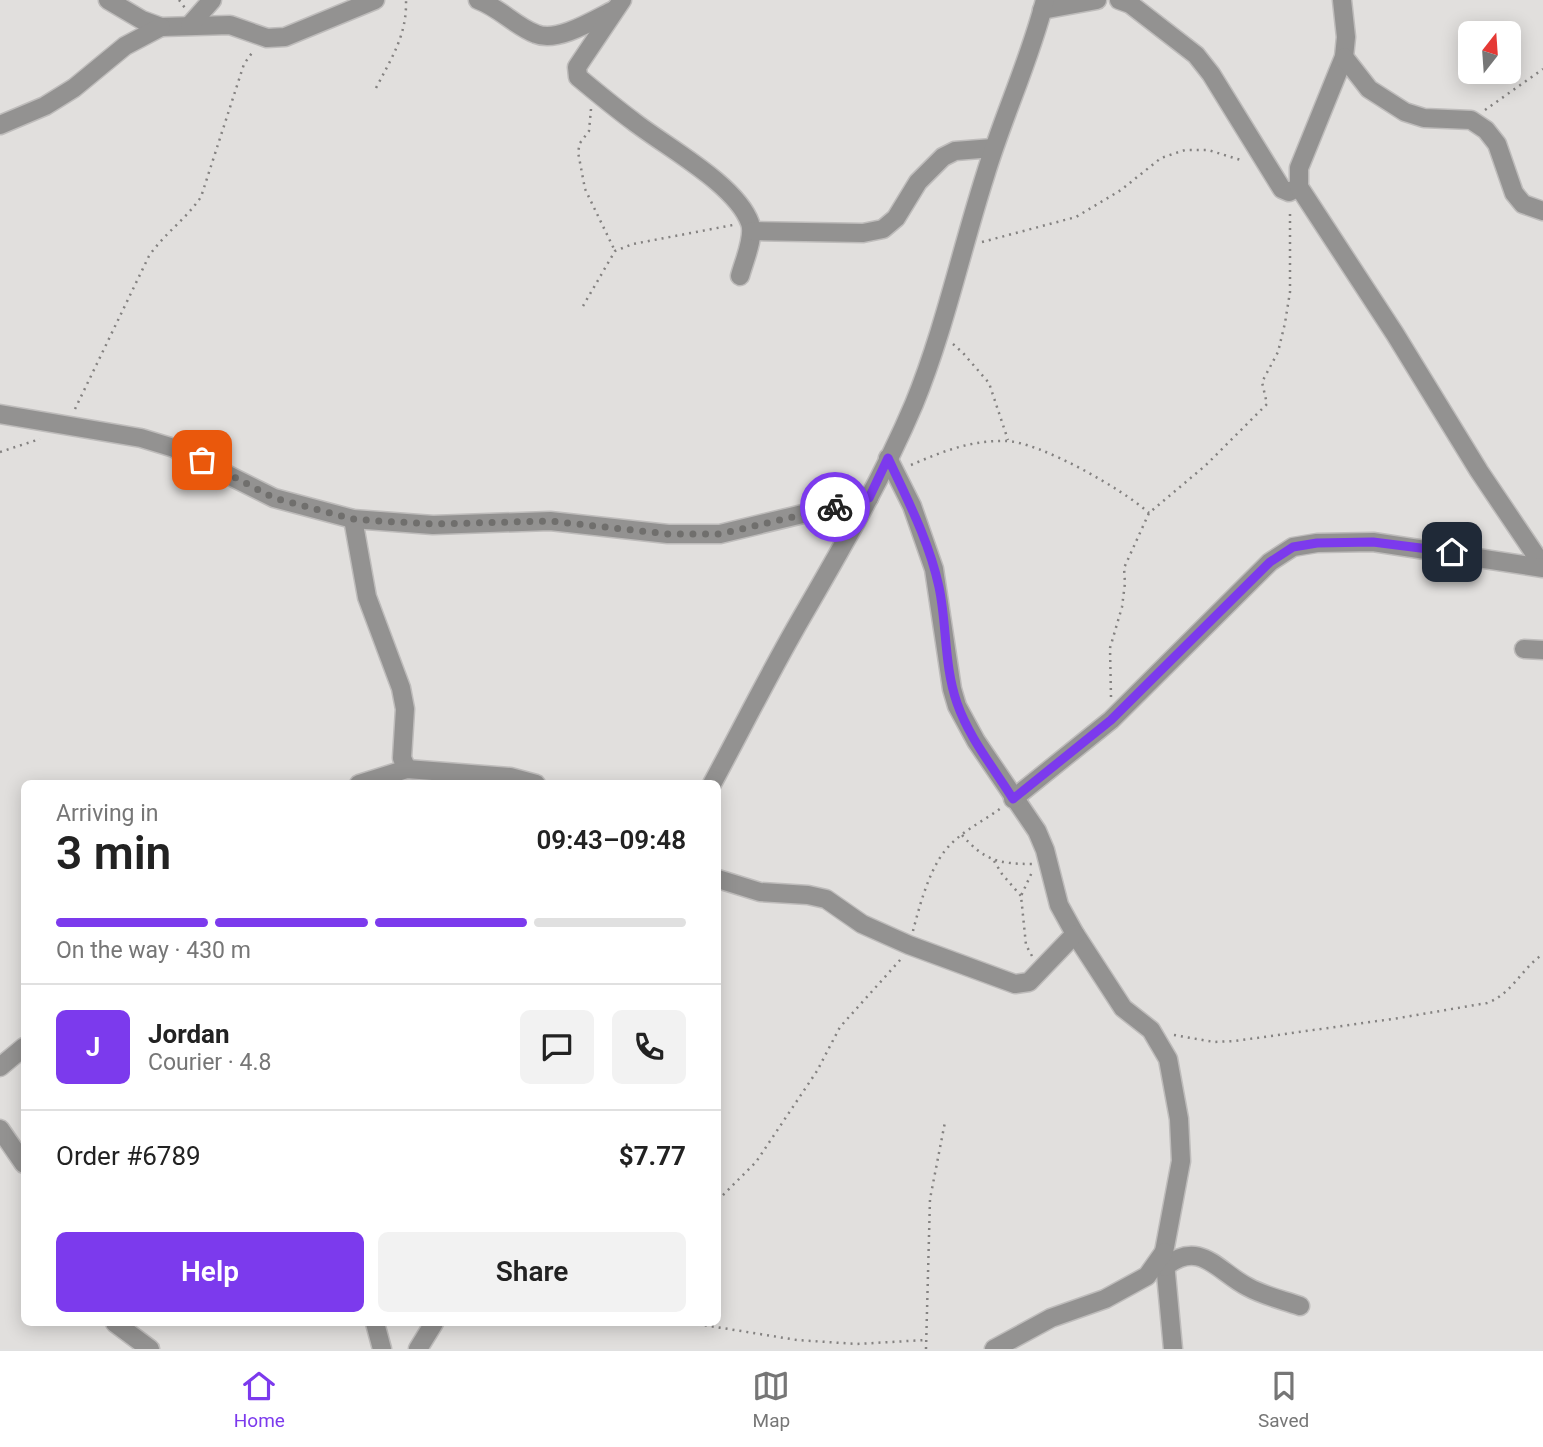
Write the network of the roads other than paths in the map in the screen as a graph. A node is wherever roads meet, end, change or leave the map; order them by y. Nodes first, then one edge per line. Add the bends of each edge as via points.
1 (108, 0) edge
2 (212, 0) edge
3 (375, 0) edge
4 (478, 0) edge
5 (1097, 0) edge
6 (1119, 0) edge
7 (1342, 0) edge
8 (620, 4) edge
9 (1044, 5) edge
10 (190, 25) junction
11 (161, 27) junction
12 (1344, 57) junction
13 (0, 125) edge
14 (993, 148) junction
15 (1294, 190) junction
16 (1543, 211) edge
17 (751, 227) junction
18 (740, 276) dead end
19 (0, 414) edge
20 (891, 465) junction
21 (869, 498) junction
22 (353, 519) junction
23 (1543, 567) edge
24 (1524, 649) dead end
25 (1543, 650) edge
26 (407, 769) junction
27 (372, 780) edge
28 (521, 780) edge
29 (714, 780) edge
30 (1013, 799) junction
31 (721, 880) edge
32 (1074, 934) junction
33 (21, 1048) edge
34 (0, 1066) edge
35 (0, 1129) edge
36 (21, 1160) edge
37 (1165, 1260) junction
38 (1300, 1306) dead end
39 (119, 1326) edge
40 (376, 1326) edge
41 (432, 1326) edge
42 (150, 1349) edge
43 (382, 1349) edge
44 (418, 1349) edge
45 (993, 1349) edge
46 (1174, 1349) edge

1 - 11 street
2 - 10 street
3 - 10 street via 285,37 267,38 230,24
4 - 8 street via 536,34 550,37
5 - 9 street
6 - 15 street via 1196,55 1282,188
7 - 12 street
8 - 17 street via 577,67 578,77 736,198
9 - 14 street
10 - 11 street
11 - 13 street via 125,46 46,106
12 - 15 street
12 - 16 street via 1369,89 1405,111 1424,118 1471,120 1486,130 1497,144 1514,193 1523,204
14 - 17 street via 955,151 943,157 883,229 863,233
14 - 20 street via 939,333
15 - 23 street via 1395,334
17 - 18 street
19 - 22 street via 174,447 274,498
20 - 21 street
20 - 30 street via 912,506 934,569 957,706
21 - 22 street via 720,534 668,534 550,521 433,524
21 - 29 street
22 - 26 street via 367,597 401,688 405,709 402,758
23 - 30 street via 1373,542 1293,547 1270,562 1111,720
24 - 25 street
26 - 27 street
26 - 28 street
30 - 32 street via 1037,831 1059,905
31 - 32 street via 760,892 826,899 862,924 1015,984 1029,982
32 - 37 street via 1123,1008 1151,1030 1168,1059 1181,1161
33 - 34 street
35 - 36 street
37 - 38 street via 1206,1258 1249,1288
37 - 45 street via 1147,1276 1105,1299 1051,1318
37 - 46 street
39 - 42 street
40 - 43 street
41 - 44 street

